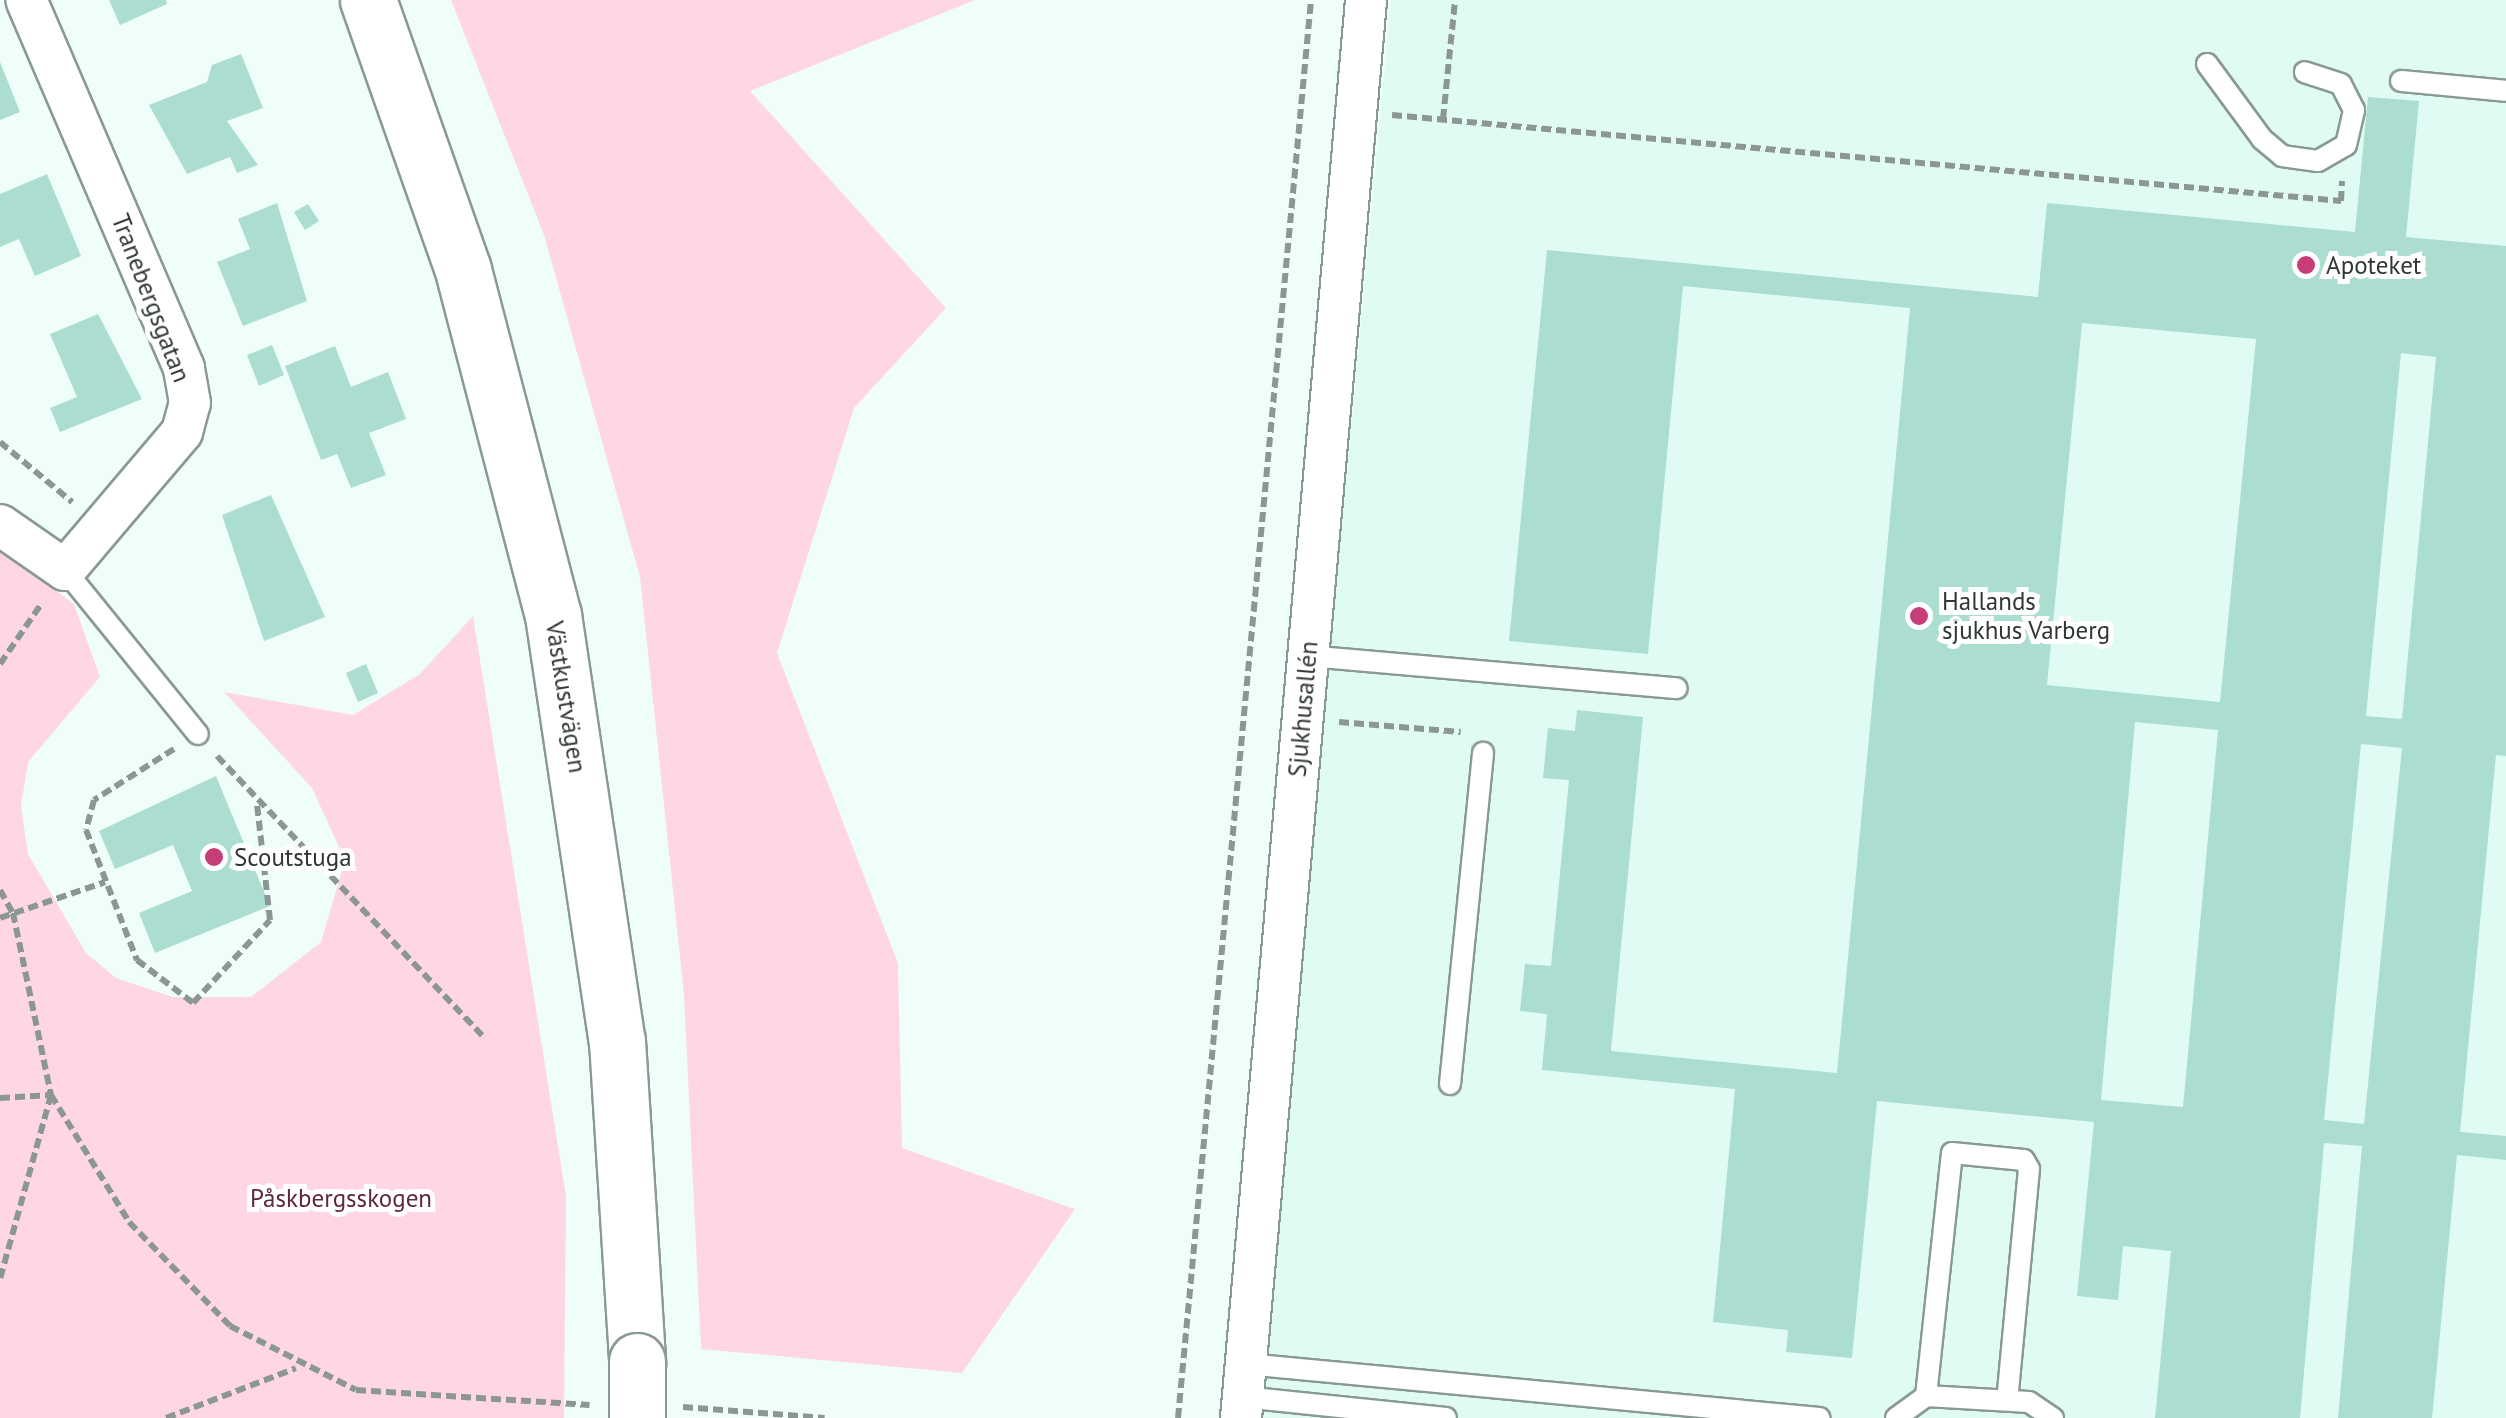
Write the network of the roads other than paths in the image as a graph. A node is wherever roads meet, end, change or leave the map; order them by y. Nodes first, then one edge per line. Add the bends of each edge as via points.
1 (26, 0) edge
2 (368, 0) edge
3 (1366, 0) edge
4 (2207, 64) dead end
5 (2304, 72) dead end
6 (2401, 81) dead end
7 (2506, 91) edge
8 (0, 524) edge
9 (64, 570) junction
10 (1308, 656) junction
11 (1677, 688) dead end
12 (198, 734) road end
13 (1483, 752) road end
14 (1450, 1084) dead end
15 (1244, 1393) edge
16 (1926, 1396) junction
17 (638, 1398) edge
18 (2007, 1400) junction
19 (1446, 1418) edge
20 (1818, 1418) edge
21 (1896, 1418) edge
22 (2052, 1418) edge

1 - 9 street, Tranebergsgatan via 184,368 190,403 182,432
2 - 17 street, Västkustvägen via 462,270 554,615 617,1041
3 - 10 street, Sjukhusallén
4 - 5 lane via 2282,156 2318,161 2346,145 2354,110 2340,84
6 - 7 lane
8 - 9 street
9 - 12 lane
10 - 11 lane
10 - 15 street, Sjukhusallén
13 - 14 lane
15 - 19 lane
15 - 20 lane
16 - 18 lane
16 - 18 lane via 1952,1153 2024,1160 2029,1168
16 - 21 lane
18 - 22 lane

